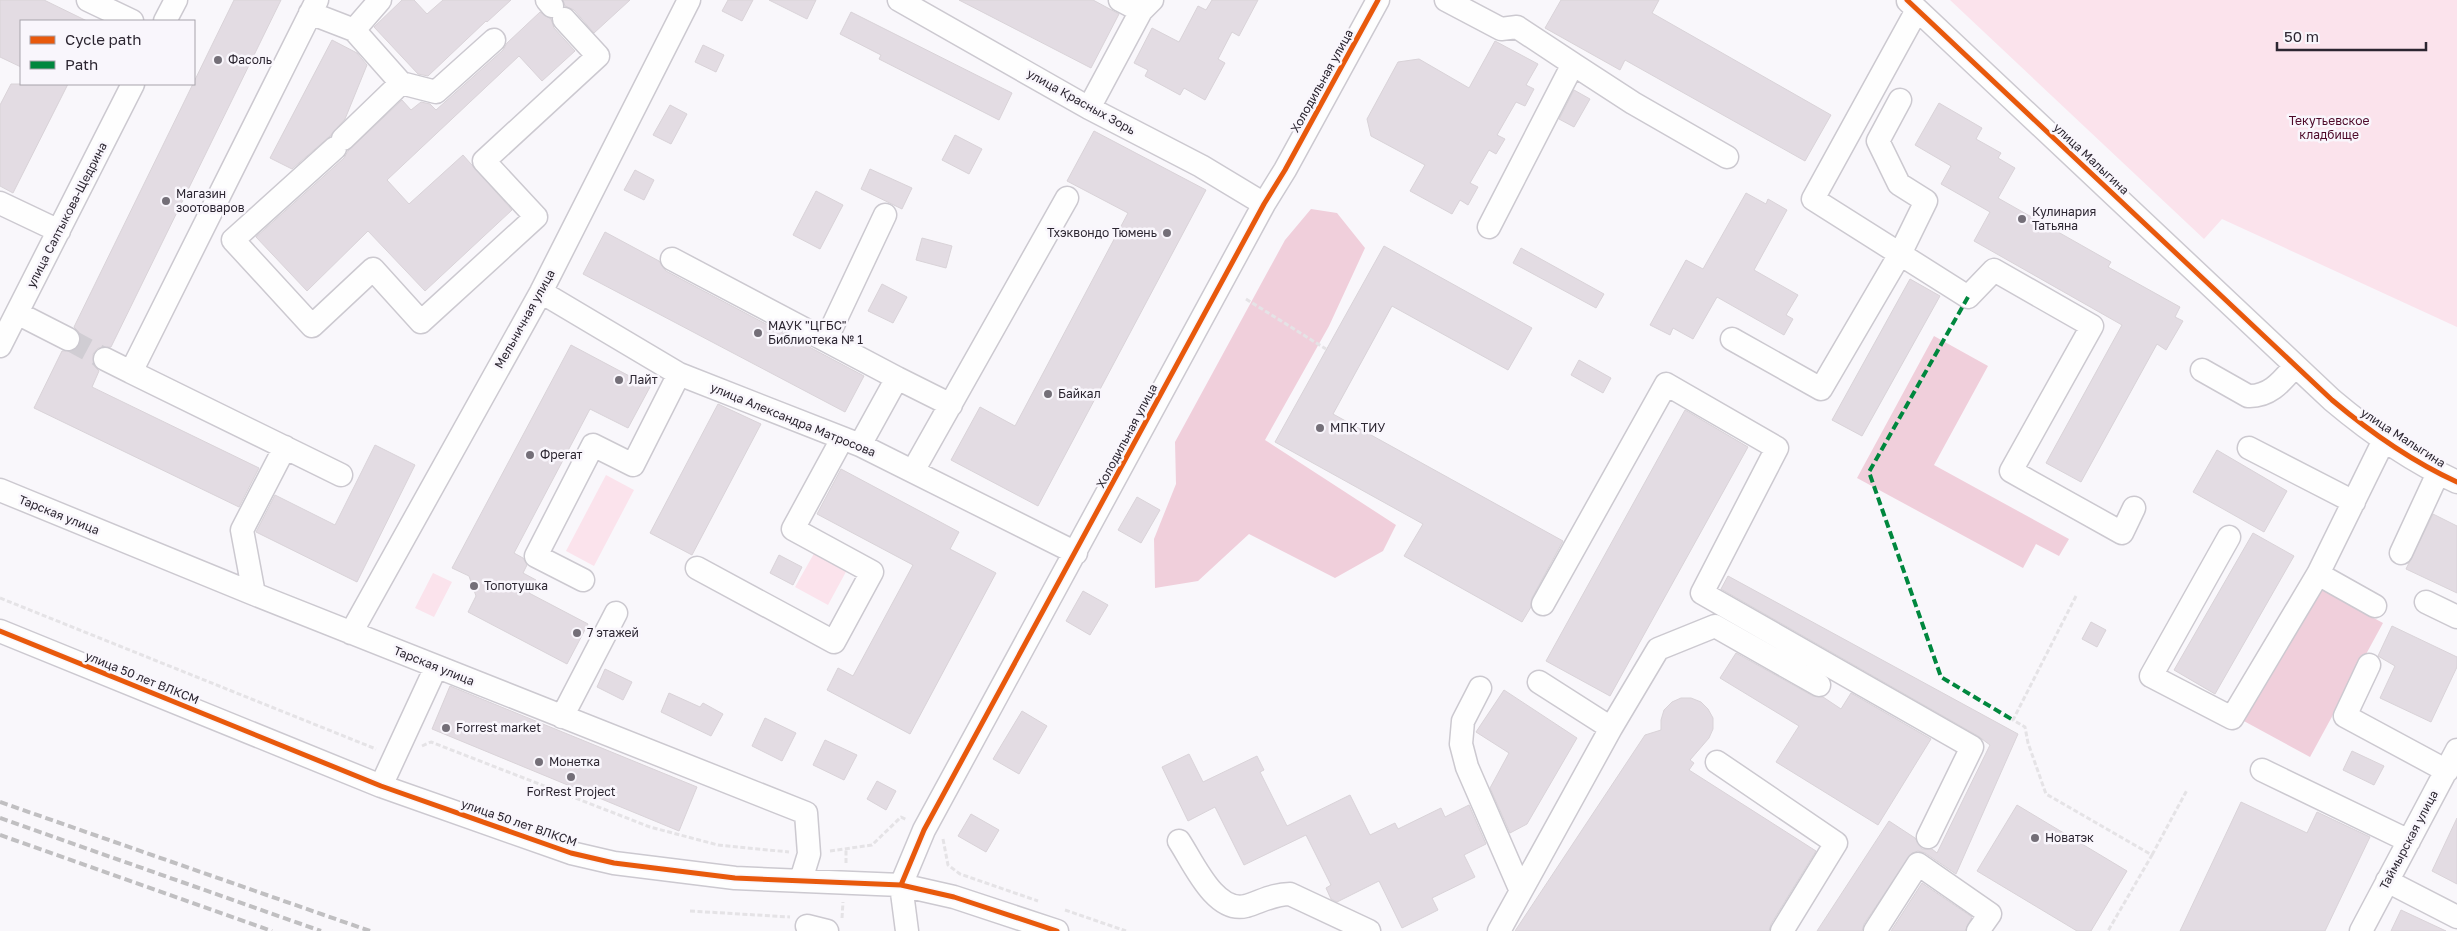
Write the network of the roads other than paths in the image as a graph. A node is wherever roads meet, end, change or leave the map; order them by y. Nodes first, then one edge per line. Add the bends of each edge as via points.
1 (88, 0) edge
2 (176, 0) edge
3 (380, 0) edge
4 (689, 0) edge
5 (899, 0) edge
6 (1120, 0) edge
7 (1378, 0) edge
8 (1446, 0) edge
9 (1912, 5) edge
10 (314, 6) edge
11 (1147, 6) edge
12 (554, 9) edge
13 (130, 20) edge
14 (166, 20) edge
15 (354, 30) junction
16 (494, 40) dead end
17 (1573, 64) junction
18 (401, 83) junction
19 (132, 85) edge
20 (1900, 100) dead end
21 (1089, 108) junction
22 (1727, 157) dead end
23 (1067, 198) dead end
24 (0, 203) edge
25 (1264, 204) junction
26 (885, 215) dead end
27 (1489, 227) dead end
28 (59, 231) junction
29 (1900, 254) junction
30 (672, 259) dead end
31 (541, 292) junction
32 (17, 313) junction
33 (68, 339) tunnel mouth
34 (1732, 339) dead end
35 (826, 340) junction
36 (0, 346) edge
37 (105, 359) tunnel mouth
38 (2296, 366) junction
39 (2202, 370) dead end
40 (131, 372) junction
41 (679, 374) junction
42 (897, 378) junction
43 (951, 405) junction
44 (2384, 440) junction
45 (851, 442) junction
46 (284, 447) junction
47 (2248, 448) dead end
48 (913, 471) junction
49 (341, 474) dead end
50 (2447, 478) edge
51 (0, 490) edge
52 (2354, 502) junction
53 (2134, 508) dead end
54 (2228, 537) dead end
55 (2401, 552) dead end
56 (1076, 553) junction
57 (697, 568) dead end
58 (2318, 574) junction
59 (583, 580) dead end
60 (254, 594) junction
61 (2426, 602) dead end
62 (1543, 604) dead end
63 (2375, 606) dead end
64 (616, 613) dead end
65 (2457, 617) edge
66 (0, 631) edge
67 (351, 633) junction
68 (2369, 665) dead end
69 (436, 667) junction
70 (1539, 682) dead end
71 (1819, 685) dead end
72 (1480, 688) dead end
73 (562, 717) junction
74 (1611, 728) junction
75 (2457, 750) edge
76 (1717, 762) dead end
77 (2262, 770) dead end
78 (2447, 771) junction
79 (381, 786) junction
80 (1928, 837) dead end
81 (1179, 841) dead end
82 (2409, 841) junction
83 (801, 880) junction
84 (2387, 881) junction
85 (901, 885) junction
86 (1521, 891) junction
87 (2457, 917) edge
88 (907, 931) edge
89 (1057, 931) edge
90 (1369, 931) edge
91 (1499, 931) edge
92 (1782, 931) edge
93 (1875, 931) edge
94 (1978, 931) edge
95 (2361, 931) edge

1 - 13 street
2 - 14 street
3 - 15 street
4 - 31 street, Мельничная улица
5 - 21 street, улица Красных Зорь
6 - 11 street
7 - 25 street, Холодильная улица
8 - 17 street via 1501,29 1517,27
9 - 29 street via 1813,199
9 - 38 street, улица Малыгина
10 - 15 street
10 - 40 street
11 - 21 street
12 - 18 street via 598,56 484,161 536,217 421,322 373,269 312,326 233,240
15 - 18 street
16 - 18 street via 436,92
17 - 22 street
17 - 27 street
19 - 28 street, улица Салтыкова-Щедрина
20 - 29 street via 1878,141 1899,184 1926,201
21 - 25 street, улица Красных Зорь via 1201,166
23 - 43 street
24 - 28 street
25 - 56 street, Холодильная улица
26 - 35 street
28 - 32 street, улица Салтыкова-Щедрина
29 - 34 street via 1821,389
29 - 53 street via 1968,297 1994,270 2092,326 2011,471 2122,534
30 - 35 street
31 - 41 street, улица Александра Матросова
31 - 67 street, Мельничная улица
32 - 33 street
32 - 36 street, улица Салтыкова-Щедрина
35 - 42 street
37 - 40 street
38 - 39 street via 2275,388 2256,396 2248,396
38 - 44 street, улица Малыгина via 2364,427
40 - 46 street
41 - 45 street, улица Александра Матросова
41 - 59 street via 633,465 593,445 536,556
42 - 43 street
42 - 45 street
43 - 48 street
44 - 50 street, улица Малыгина
44 - 52 street
45 - 48 street, улица Александра Матросова
45 - 57 street via 793,529 872,572 834,642
46 - 49 street
46 - 60 street via 242,530
47 - 52 street
48 - 56 street, улица Александра Матросова
50 - 55 street
51 - 60 street, Тарская улица
52 - 58 street
54 - 58 street via 2151,676 2232,718
56 - 85 street, Холодильная улица via 924,830
58 - 63 street
60 - 67 street, Тарская улица
61 - 65 street
62 - 80 street via 1666,384 1777,448 1702,593 1972,747
64 - 73 street
66 - 79 street, улица 50 лет ВЛКСМ
67 - 69 street, Тарская улица
68 - 78 street via 2345,716
69 - 73 street, Тарская улица
69 - 79 street
70 - 74 street
71 - 74 street via 1715,626 1658,649
72 - 86 street via 1463,721 1461,744 1467,767
73 - 83 street, Тарская улица via 806,813 809,854
74 - 86 street
75 - 78 street, Таймырская улица
76 - 92 street via 1836,843
77 - 82 street
78 - 82 street, Таймырская улица
79 - 83 street, улица 50 лет ВЛКСМ via 571,853 614,863 735,878
81 - 90 street via 1213,894 1227,905 1244,907 1276,894 1290,894
82 - 84 street, Таймырская улица
83 - 85 street, улица 50 лет ВЛКСМ
84 - 87 street
84 - 95 street, Таймырская улица
85 - 88 street
85 - 89 street, улица 50 лет ВЛКСМ via 954,897
86 - 91 street
93 - 94 street via 1918,864 1990,914

